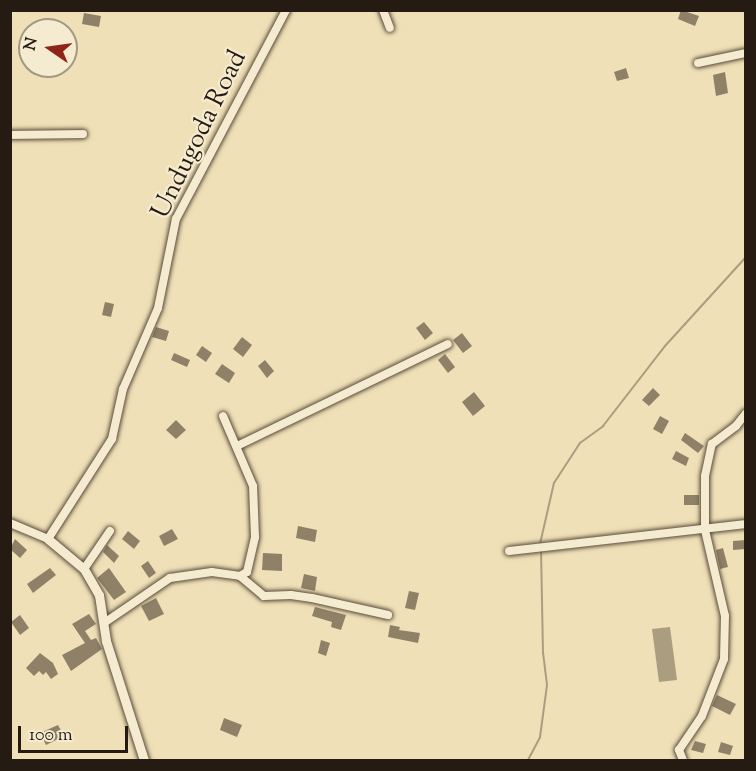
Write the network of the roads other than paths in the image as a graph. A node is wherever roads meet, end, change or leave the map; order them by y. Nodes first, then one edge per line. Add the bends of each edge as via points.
1 (286, 10) edge
2 (383, 10) edge
3 (390, 28) dead end
4 (746, 53) edge
5 (698, 63) dead end
6 (83, 134) dead end
7 (10, 135) edge
8 (448, 344) dead end
9 (746, 413) edge
10 (224, 416) dead end
11 (237, 446) junction
12 (10, 523) edge
13 (746, 524) edge
14 (705, 530) junction
15 (110, 531) dead end
16 (48, 538) junction
17 (509, 551) dead end
18 (84, 569) junction
19 (240, 576) junction
20 (388, 615) dead end
21 (104, 623) junction
22 (144, 760) edge
23 (683, 760) edge

1 - 16 street, Undugoda Road via 176,219 158,308 123,389 112,439
2 - 3 street
4 - 5 street
6 - 7 street
8 - 11 street
9 - 14 street via 712,444 705,476
10 - 11 street
11 - 19 street via 253,486 255,537 247,573
12 - 16 street
13 - 14 street
14 - 17 street
14 - 23 street via 725,616 724,659 702,716 679,750
15 - 18 street
16 - 18 street
18 - 21 street via 99,595
19 - 20 street via 264,596 312,598
19 - 21 street via 212,572 170,578
21 - 22 street

